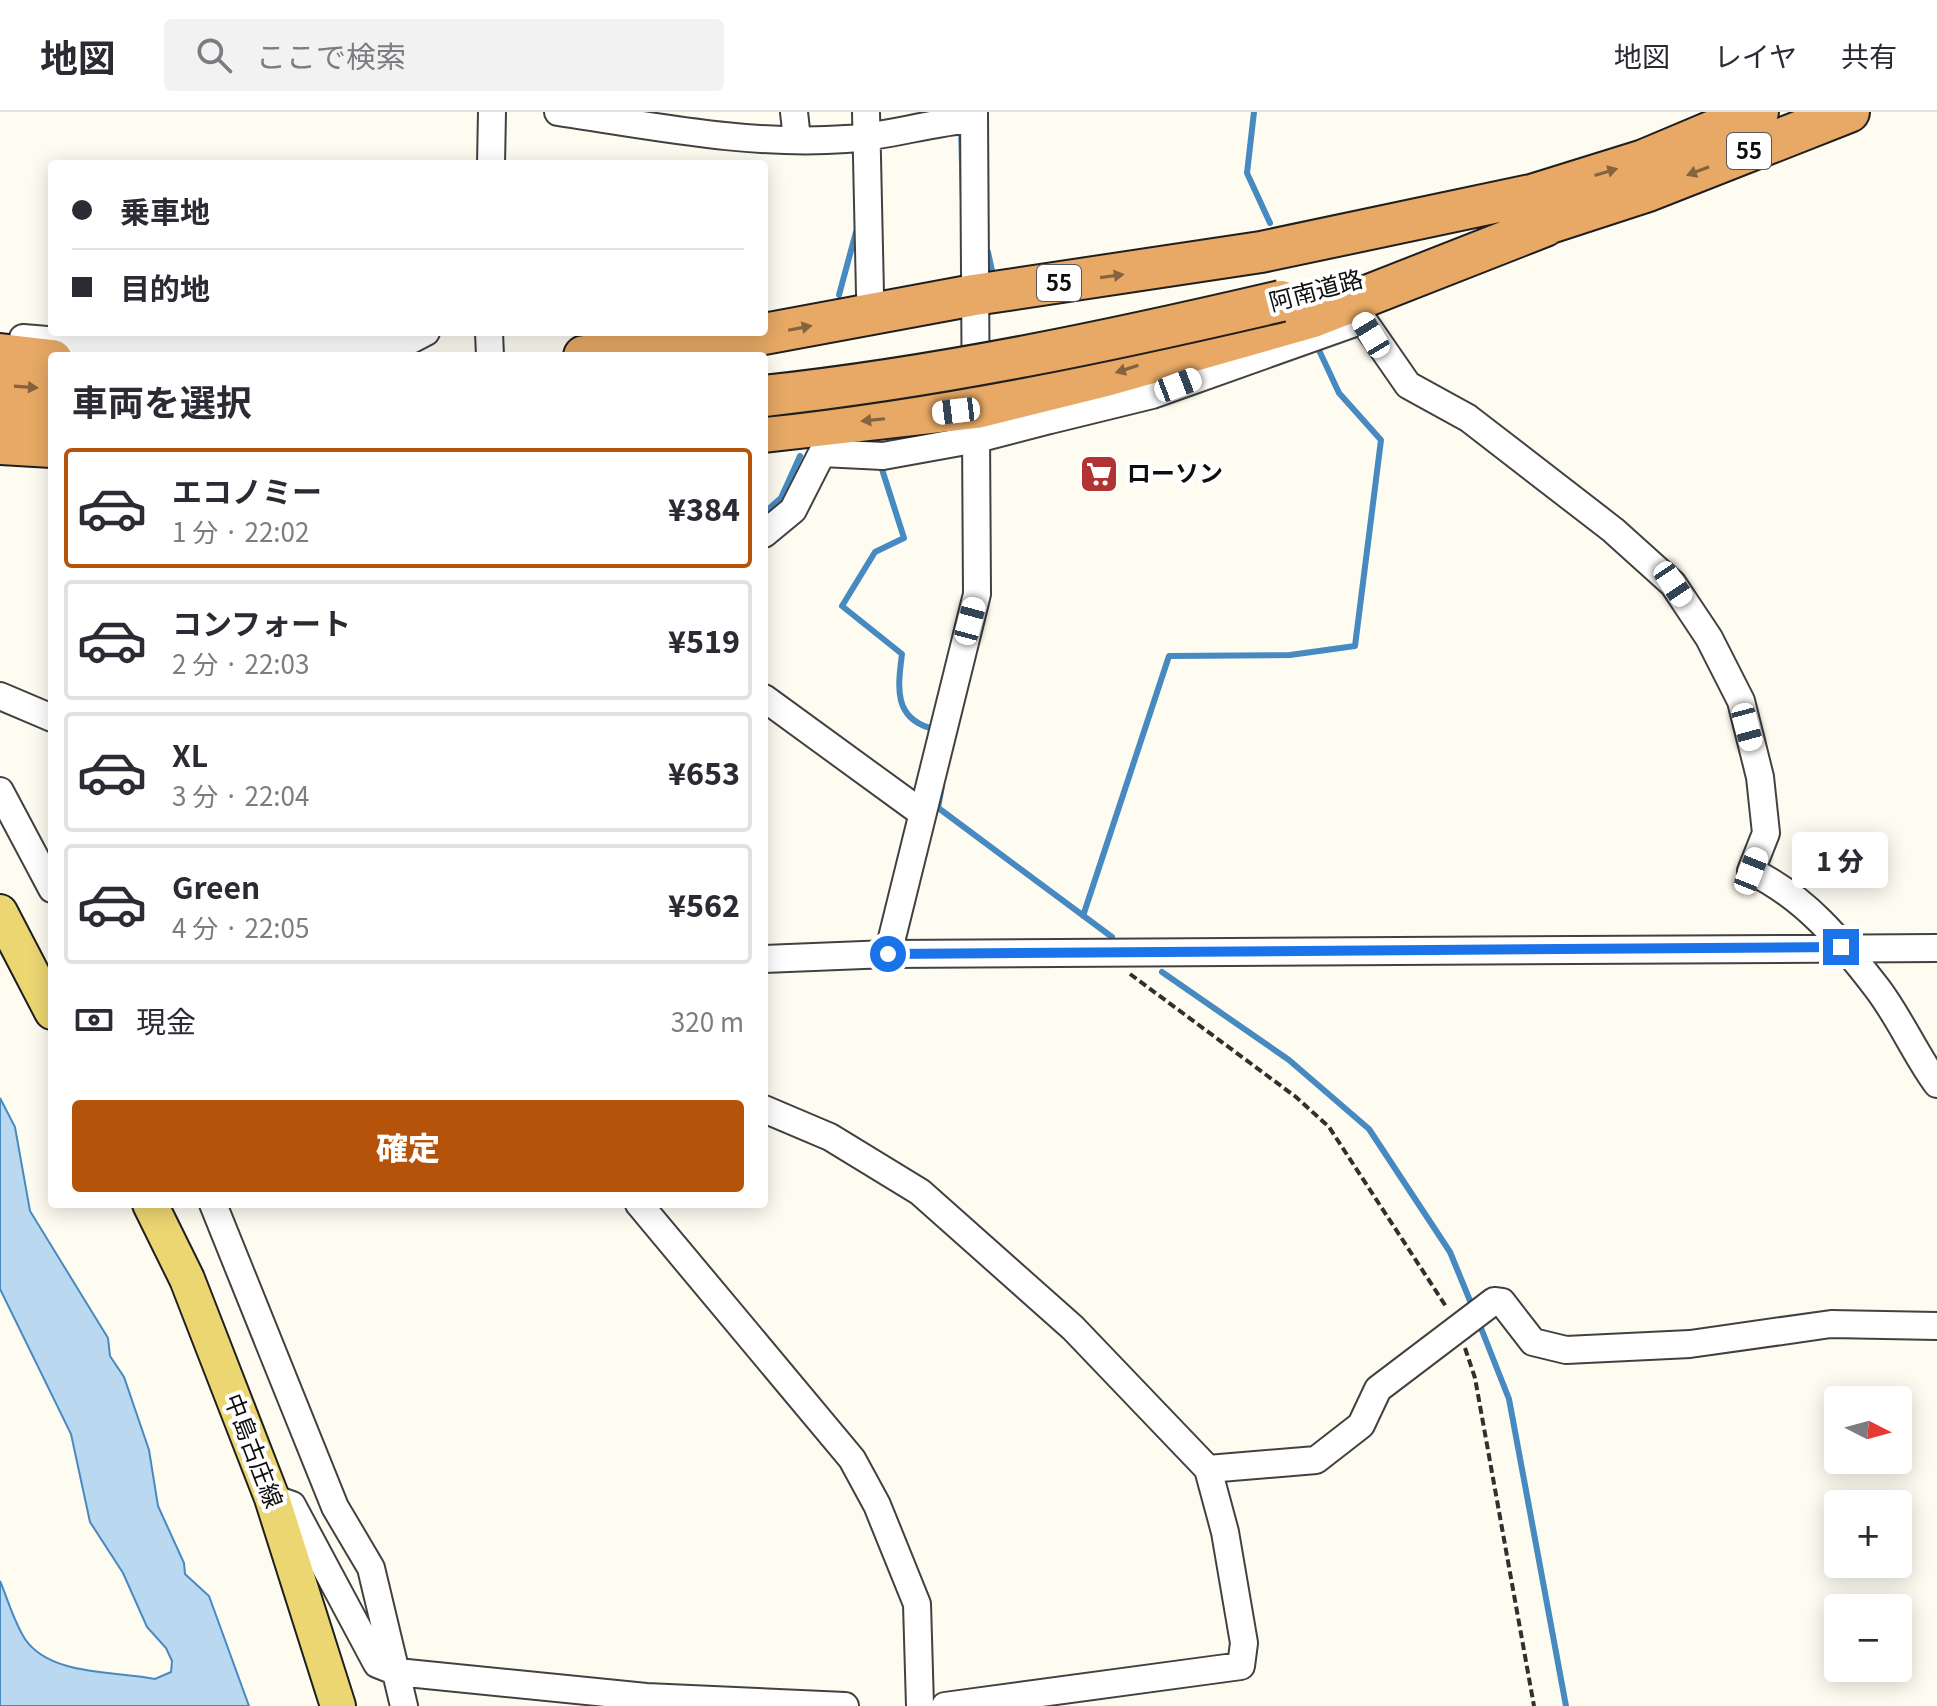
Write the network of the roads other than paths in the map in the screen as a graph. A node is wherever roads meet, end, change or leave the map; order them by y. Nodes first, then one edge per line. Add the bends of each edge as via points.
1 (492, 112) edge
2 (558, 112) edge
3 (794, 112) edge
4 (1758, 112) edge
5 (1849, 112) edge
6 (967, 118) edge
7 (649, 119) edge
8 (859, 132) edge
9 (797, 139) junction
10 (491, 160) edge
11 (1538, 210) junction
12 (1276, 288) junction
13 (870, 294) dead end
14 (974, 295) junction
15 (768, 333) edge
16 (0, 336) edge
17 (418, 336) edge
18 (754, 336) edge
19 (619, 352) edge
20 (0, 354) edge
21 (48, 360) edge
22 (768, 370) edge
23 (0, 385) edge
24 (48, 389) edge
25 (768, 395) edge
26 (1045, 406) junction
27 (0, 415) edge
28 (48, 418) edge
29 (976, 424) junction
30 (768, 432) edge
31 (0, 444) edge
32 (48, 447) edge
33 (768, 531) edge
34 (0, 696) edge
35 (768, 701) edge
36 (48, 716) edge
37 (0, 791) edge
38 (924, 804) junction
39 (48, 881) edge
40 (0, 912) edge
41 (1841, 947) junction
42 (1937, 948) edge
43 (888, 954) junction
44 (768, 959) edge
45 (48, 1004) edge
46 (1937, 1084) edge
47 (768, 1111) edge
48 (152, 1208) edge
49 (215, 1208) edge
50 (642, 1208) edge
51 (1937, 1326) edge
52 (1208, 1469) junction
53 (272, 1498) junction
54 (397, 1672) junction
55 (338, 1706) edge
56 (404, 1706) edge
57 (845, 1706) edge
58 (920, 1706) edge
59 (945, 1706) edge

1 - 10 street
2 - 7 street
3 - 9 street
11 -> 4 highway, 阿南道路 / 55
5 -> 11 highway, 阿南道路 / 55 via 1648,191
6 - 8 street
6 - 14 street
7 - 9 street via 730,137
8 - 9 street
8 - 13 street
11 - 12 highway, 阿南道路 / 55
14 -> 11 highway, 55
11 -> 26 highway, 55 via 1313,317
12 - 22 highway, 阿南道路 / 55 via 926,349
12 - 25 highway, 阿南道路 / 55, bridge via 1111,341
15 -> 14 highway, 55
14 - 29 street
16 - 17 street via 132,347 405,343
19 -> 18 highway, 55
20 - 21 highway
23 -> 24 highway
26 - 29 highway, 55
26 - 41 street via 1152,395 1363,320 1408,385 1468,418 1613,530 1673,584 1741,701 1760,777 1766,833 1751,871 1813,910
27 - 28 highway
29 -> 30 highway, 55
29 - 33 street via 876,457 822,453 793,510
29 - 38 street via 977,594
31 - 32 highway
34 - 36 street
35 - 38 street
37 - 39 street
38 - 43 street
40 - 45 main road
41 - 42 street
41 - 43 street
41 - 46 street via 1878,989
43 - 44 street
47 - 52 street via 830,1137 920,1192 1073,1328
48 - 53 main road, 中島古庄線 via 187,1279
49 - 54 street via 335,1507 371,1568
50 - 58 street via 858,1471 877,1505 917,1604
51 - 52 street via 1831,1324 1690,1344 1566,1350 1533,1342 1502,1302 1494,1301 1378,1389 1361,1425 1316,1460
52 - 59 street via 1244,1643 1241,1666
53 - 54 street via 292,1505 377,1664
53 - 55 main road, 中島古庄線
54 - 56 street
54 - 57 street via 646,1697

